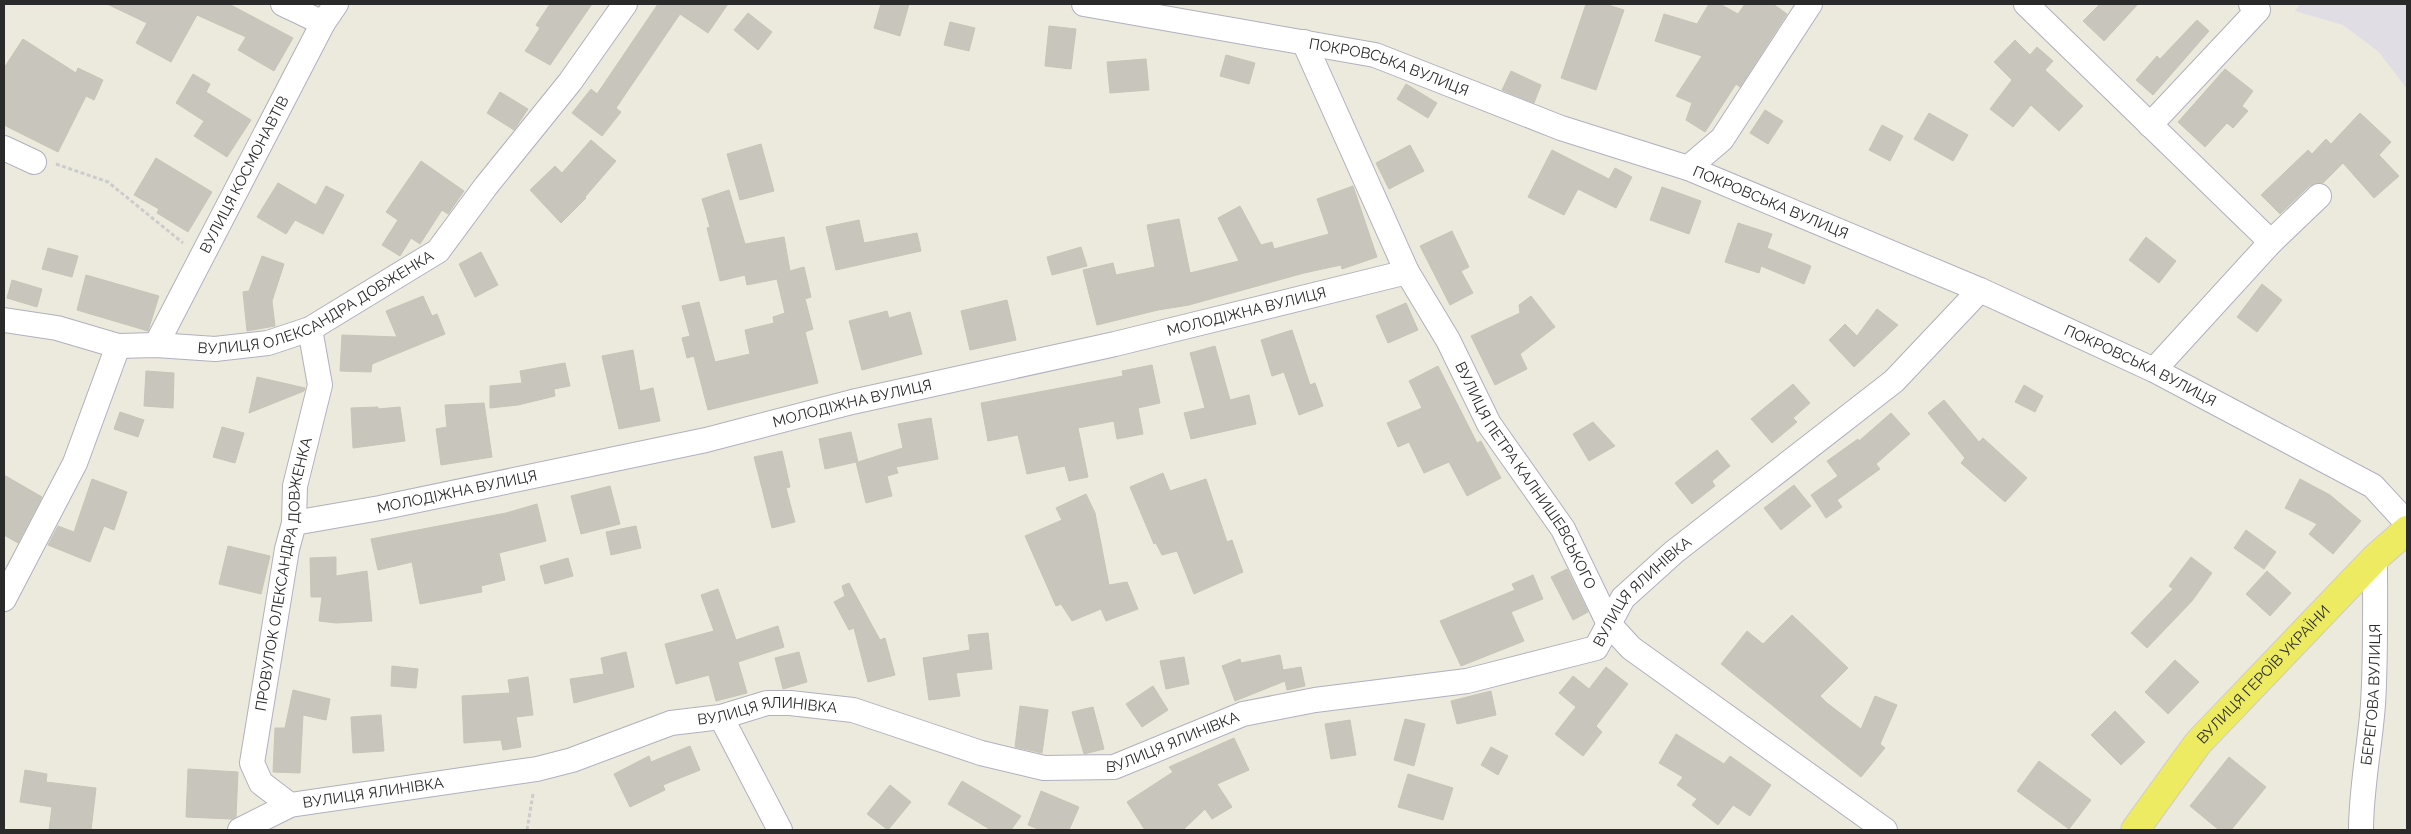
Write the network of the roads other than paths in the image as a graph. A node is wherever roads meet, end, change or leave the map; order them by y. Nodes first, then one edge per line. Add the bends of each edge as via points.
1 (282, 4) edge
2 (336, 4) edge
3 (625, 4) edge
4 (1084, 4) edge
5 (1810, 4) edge
6 (2026, 4) edge
7 (2251, 4) edge
8 (323, 24) junction
9 (1304, 42) junction
10 (2150, 125) junction
11 (4, 148) edge
12 (34, 162) road end
13 (1688, 168) junction
14 (2319, 196) dead end
15 (2271, 242) junction
16 (1407, 272) junction
17 (1980, 290) junction
18 (4, 320) edge
19 (310, 329) junction
20 (118, 346) junction
21 (156, 346) junction
22 (2154, 370) junction
23 (294, 523) junction
24 (2407, 523) edge
25 (2407, 530) edge
26 (2374, 558) junction
27 (4, 599) edge
28 (1609, 624) junction
29 (721, 717) junction
30 (290, 805) junction
31 (240, 830) edge
32 (780, 830) edge
33 (1885, 830) edge
34 (2135, 830) edge
35 (2362, 830) edge

1 - 8 street
2 - 8 street, ВУЛИЦЯ КОСМОНАВТІВ
3 - 19 street, ВУЛИЦЯ ОЛЕКСАНДРА ДОВЖЕНКА via 570,82 438,251
4 - 9 street, ПОКРОВСЬКА ВУЛИЦЯ
5 - 13 street via 1722,139
6 - 10 street
7 - 10 street via 2258,10
8 - 21 street, ВУЛИЦЯ КОСМОНАВТІВ
9 - 13 street, ПОКРОВСЬКА ВУЛИЦЯ via 1375,55 1561,128
9 - 16 street, ВУЛИЦЯ ПЕТРА КАЛНИШЕВСЬКОГО
10 - 15 street
11 - 12 street
13 - 17 street, ПОКРОВСЬКА ВУЛИЦЯ
14 - 15 street
15 - 22 street
16 - 23 street, МОЛОДІЖНА ВУЛИЦЯ via 1115,344 852,402 706,440
16 - 28 street, ВУЛИЦЯ ПЕТРА КАЛНИШЕВСЬКОГО via 1448,340 1489,424 1563,529
17 - 22 street, ПОКРОВСЬКА ВУЛИЦЯ
17 - 28 street, ВУЛИЦЯ ЯЛИНІВКА via 1894,381 1674,552 1623,598
18 - 20 street, ВУЛИЦЯ ОЛЕКСАНДРА ДОВЖЕНКА via 57,328
19 - 21 street, ВУЛИЦЯ ОЛЕКСАНДРА ДОВЖЕНКА via 268,342 215,349
19 - 23 street, ПРОВУЛОК ОЛЕКСАНДРА ДОВЖЕНКА via 320,385 295,486
20 - 21 street, ВУЛИЦЯ ОЛЕКСАНДРА ДОВЖЕНКА
20 - 27 street via 75,464
22 - 24 street, ПОКРОВСЬКА ВУЛИЦЯ via 2373,486
23 - 30 street, ПРОВУЛОК ОЛЕКСАНДРА ДОВЖЕНКА via 252,763 261,784
25 - 26 main road, ВУЛИЦЯ ГЕРОЇВ УКРАЇНИ
26 - 34 main road, ВУЛИЦЯ ГЕРОЇВ УКРАЇНИ via 2198,743
26 - 35 street, БЕРЕГОВА ВУЛИЦЯ via 2375,663 2361,809
28 - 29 street, ВУЛИЦЯ ЯЛИНІВКА via 1596,648 1467,681 1315,700 1243,714 1114,766 1044,768 981,753 854,710 767,703
28 - 33 street, ВУЛИЦЯ ПЕТРА КАЛНИШЕВСЬКОГО via 1631,648
29 - 30 street, ВУЛИЦЯ ЯЛИНІВКА via 671,723 572,760 537,768
29 - 32 street
30 - 31 street, ВУЛИЦЯ ЯЛИНІВКА

